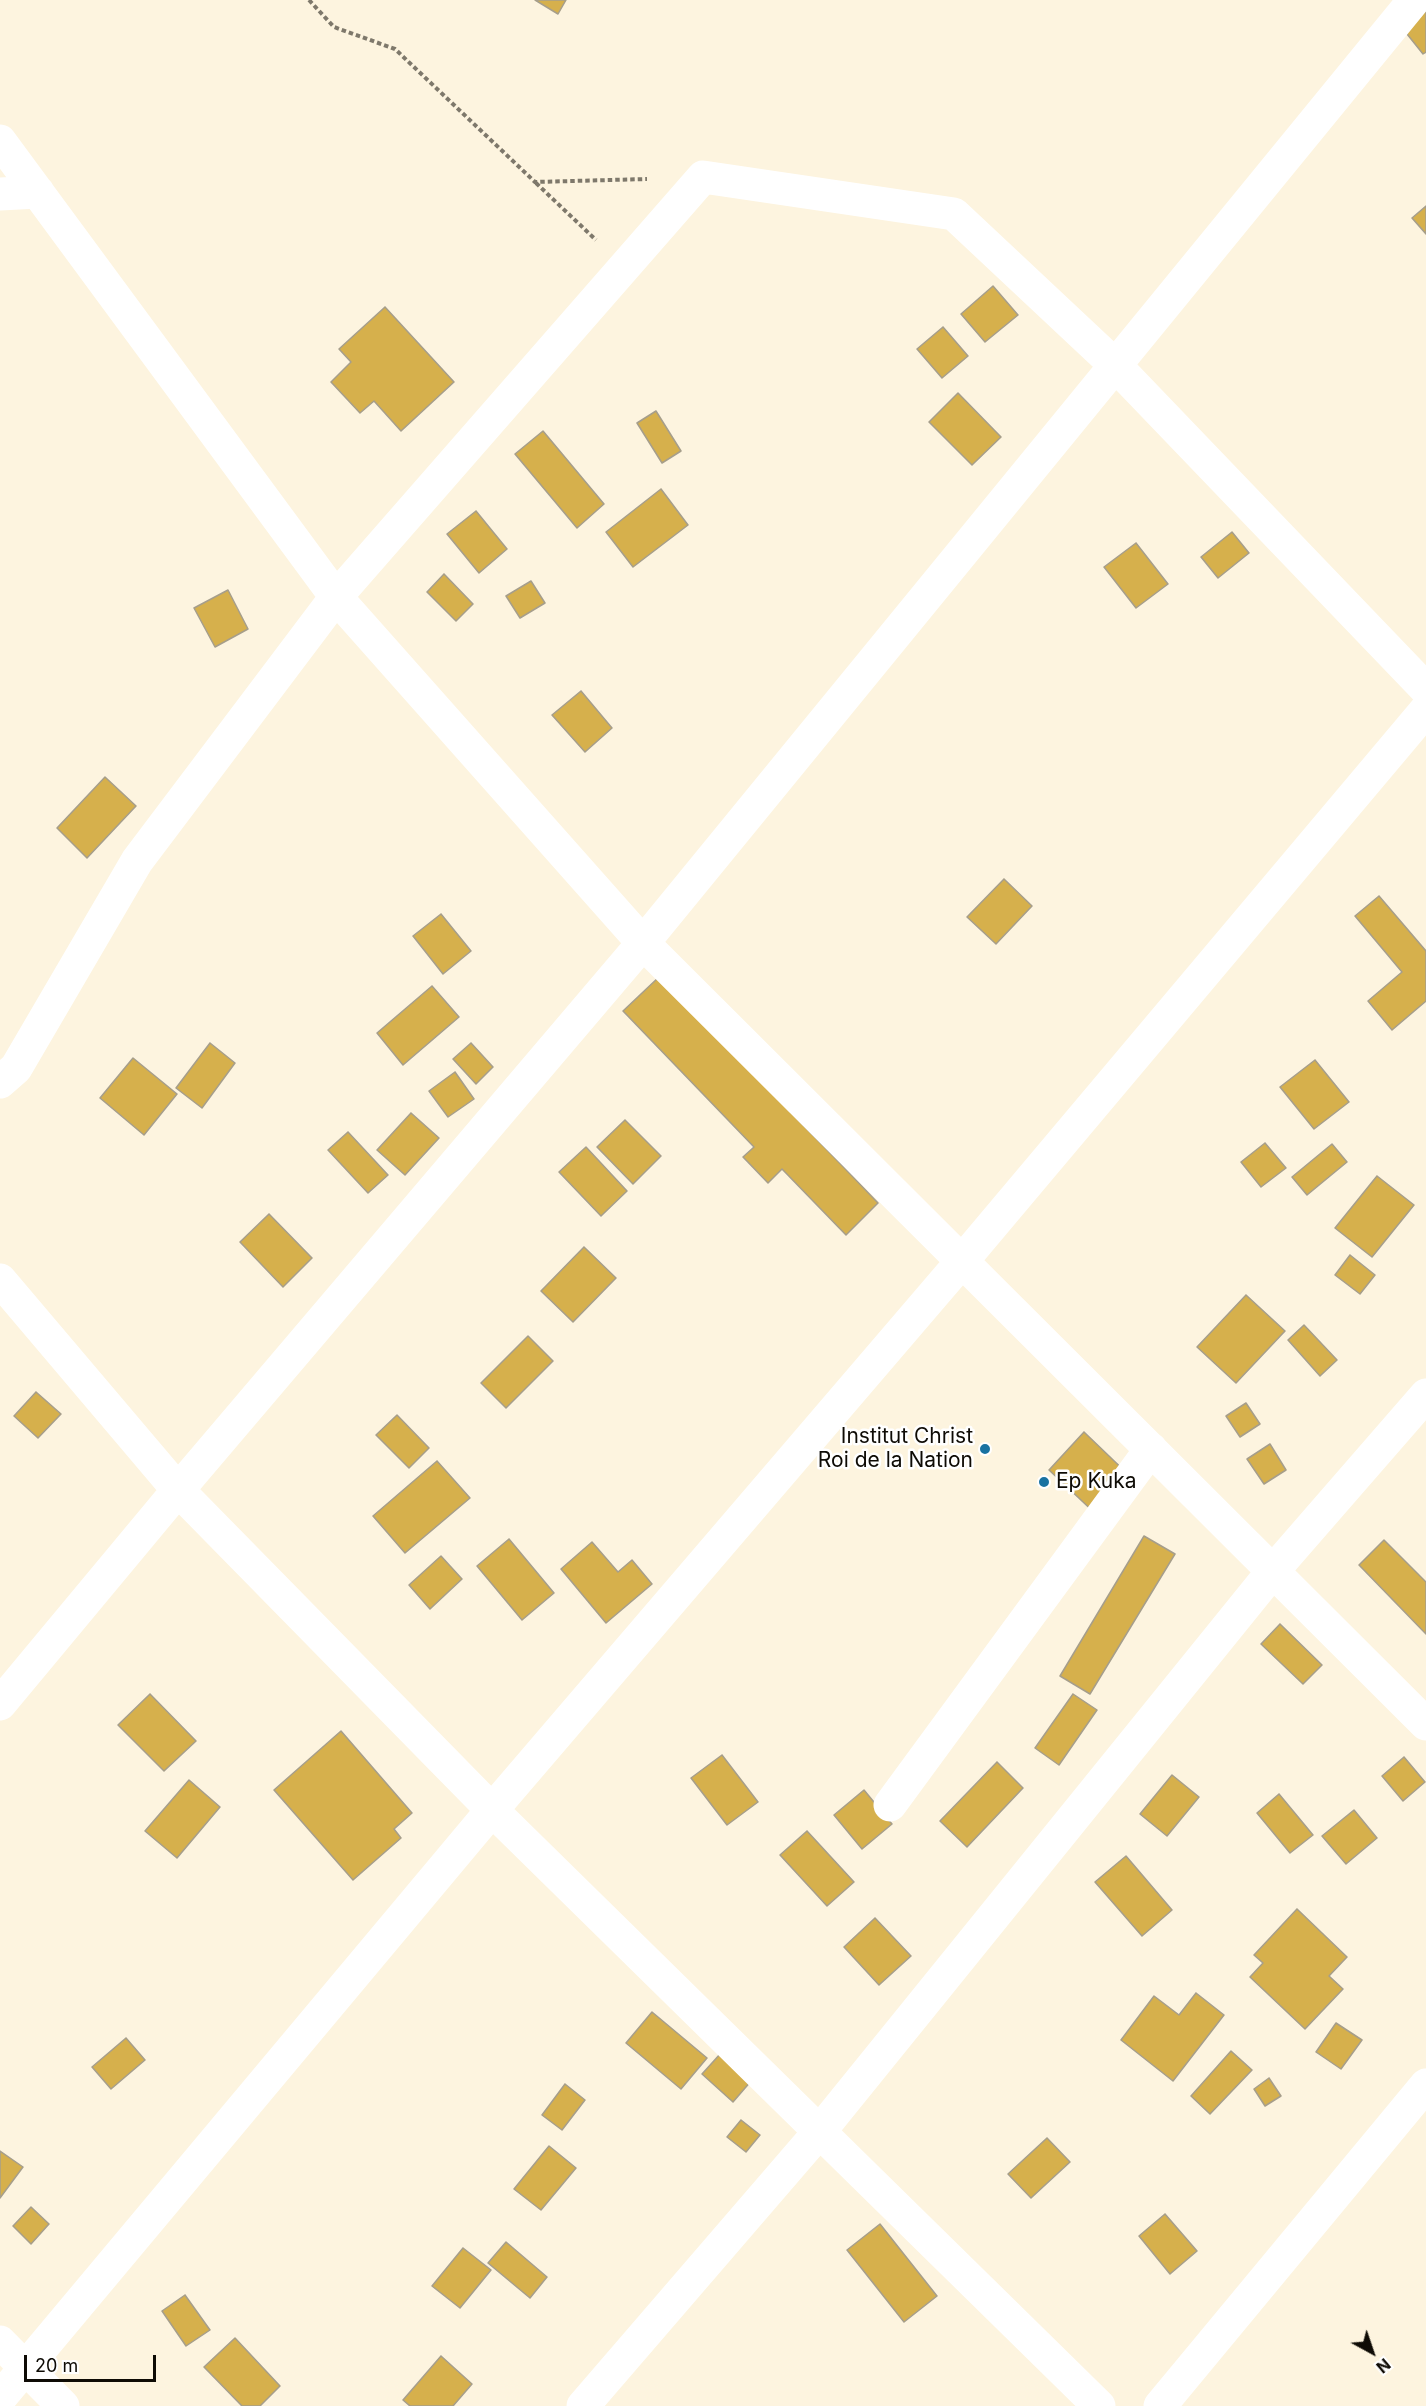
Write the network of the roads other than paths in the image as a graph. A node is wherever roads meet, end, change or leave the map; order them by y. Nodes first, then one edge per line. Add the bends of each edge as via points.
1 (1414, 0) edge
2 (0, 141) edge
3 (38, 192) junction
4 (0, 194) edge
5 (1114, 364) junction
6 (336, 597) junction
7 (1426, 689) edge
8 (1426, 710) edge
9 (644, 943) junction
10 (0, 1082) edge
11 (963, 1260) junction
12 (0, 1280) edge
13 (1426, 1395) edge
14 (1151, 1449) junction
15 (178, 1490) junction
16 (1273, 1571) junction
17 (0, 1704) edge
18 (1426, 1724) edge
19 (890, 1805) dead end
20 (492, 1810) junction
21 (1426, 2085) edge
22 (820, 2131) junction
23 (0, 2343) edge
24 (26, 2368) junction
25 (0, 2398) edge
26 (63, 2406) edge
27 (583, 2406) edge
28 (1099, 2406) edge
29 (1160, 2406) edge

1 - 5 street
2 - 3 street
3 - 4 street
3 - 6 street
5 - 6 street via 954,214 703,177
5 - 7 street
5 - 9 street
6 - 9 street
6 - 10 street via 137,861 16,1068
8 - 11 street
9 - 11 street
9 - 15 street
11 - 14 street
11 - 20 street
12 - 15 street
13 - 16 street
14 - 16 street
14 - 19 street
15 - 17 street
15 - 20 street
16 - 18 street
16 - 22 street
20 - 22 street
20 - 24 street
21 - 29 street
22 - 27 street
22 - 28 street
23 - 24 street
24 - 25 street
24 - 26 street

